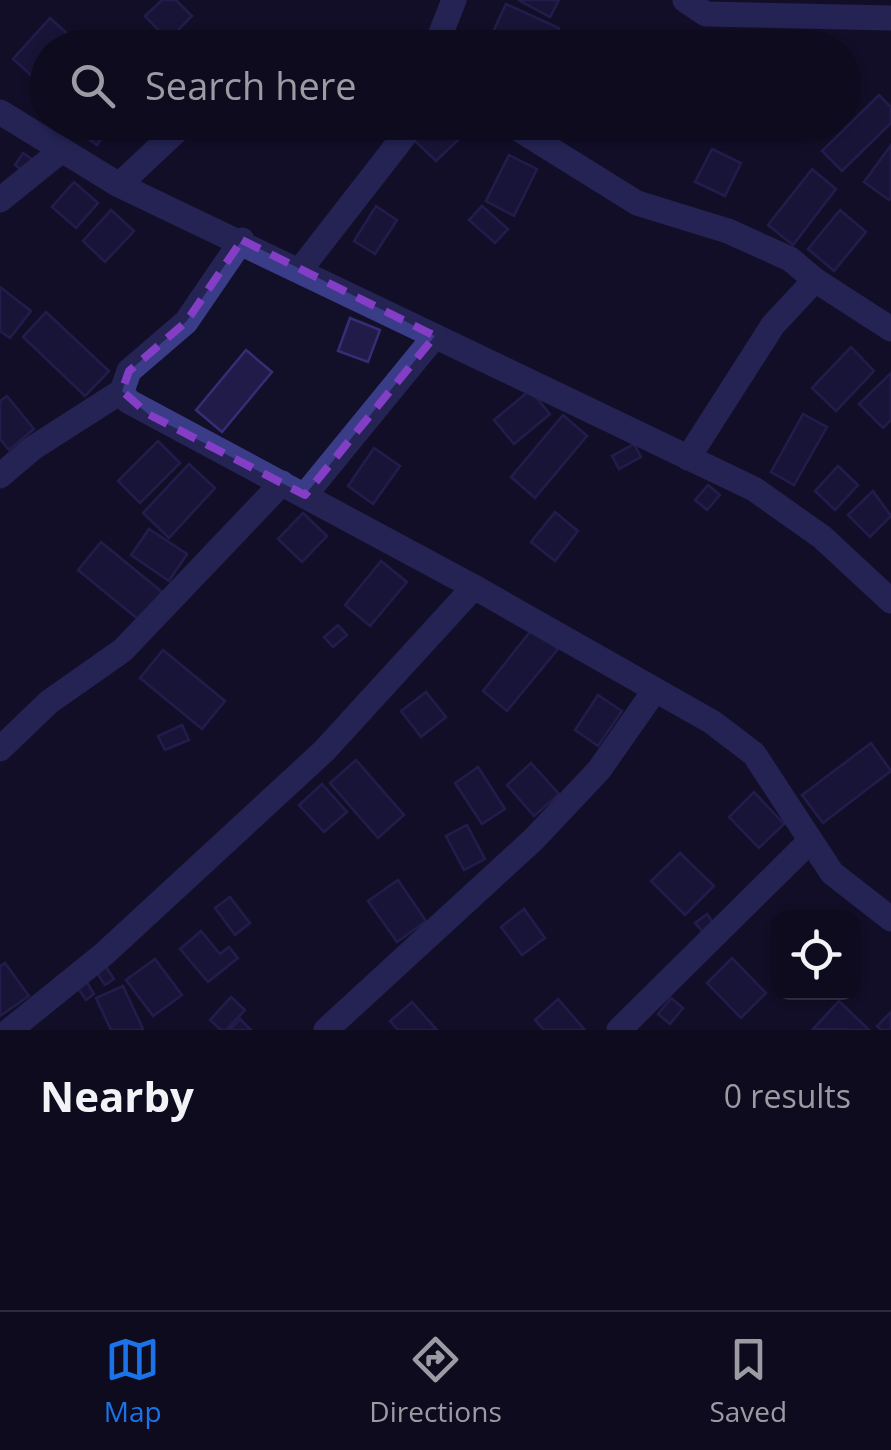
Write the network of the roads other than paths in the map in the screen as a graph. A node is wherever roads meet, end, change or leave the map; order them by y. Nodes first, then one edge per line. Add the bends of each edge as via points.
1 (454, 0) edge
2 (684, 0) edge
3 (882, 12) edge
4 (442, 30) edge
5 (0, 112) edge
6 (30, 130) edge
7 (46, 140) edge
8 (167, 140) edge
9 (400, 140) edge
10 (536, 140) edge
11 (62, 150) junction
12 (119, 184) junction
13 (0, 200) edge
14 (242, 240) junction
15 (300, 270) junction
16 (815, 280) junction
17 (891, 328) edge
18 (434, 336) junction
19 (122, 390) junction
20 (688, 458) junction
21 (0, 476) edge
22 (294, 490) junction
23 (474, 588) junction
24 (891, 601) edge
25 (655, 690) junction
26 (0, 749) edge
27 (808, 843) junction
28 (891, 919) edge
29 (10, 1030) edge
30 (326, 1030) edge
31 (619, 1030) edge

1 - 4 street
2 - 3 street via 706,14
5 - 6 street
7 - 11 street
8 - 12 street
9 - 15 street
10 - 16 street via 637,203 728,231 790,258
11 - 12 street
11 - 13 street
12 - 14 street
14 - 15 street
14 - 19 street via 186,322 128,371
15 - 18 street
16 - 17 street
16 - 20 street via 773,325
18 - 20 street
18 - 22 street
19 - 21 street
19 - 22 street via 148,414
20 - 24 street via 754,490 822,537
22 - 23 street
22 - 26 street via 123,650 49,702
23 - 25 street
23 - 29 street via 324,751 104,954
25 - 27 street via 754,754
25 - 30 street via 598,770 534,839
27 - 28 street via 832,873
27 - 31 street

